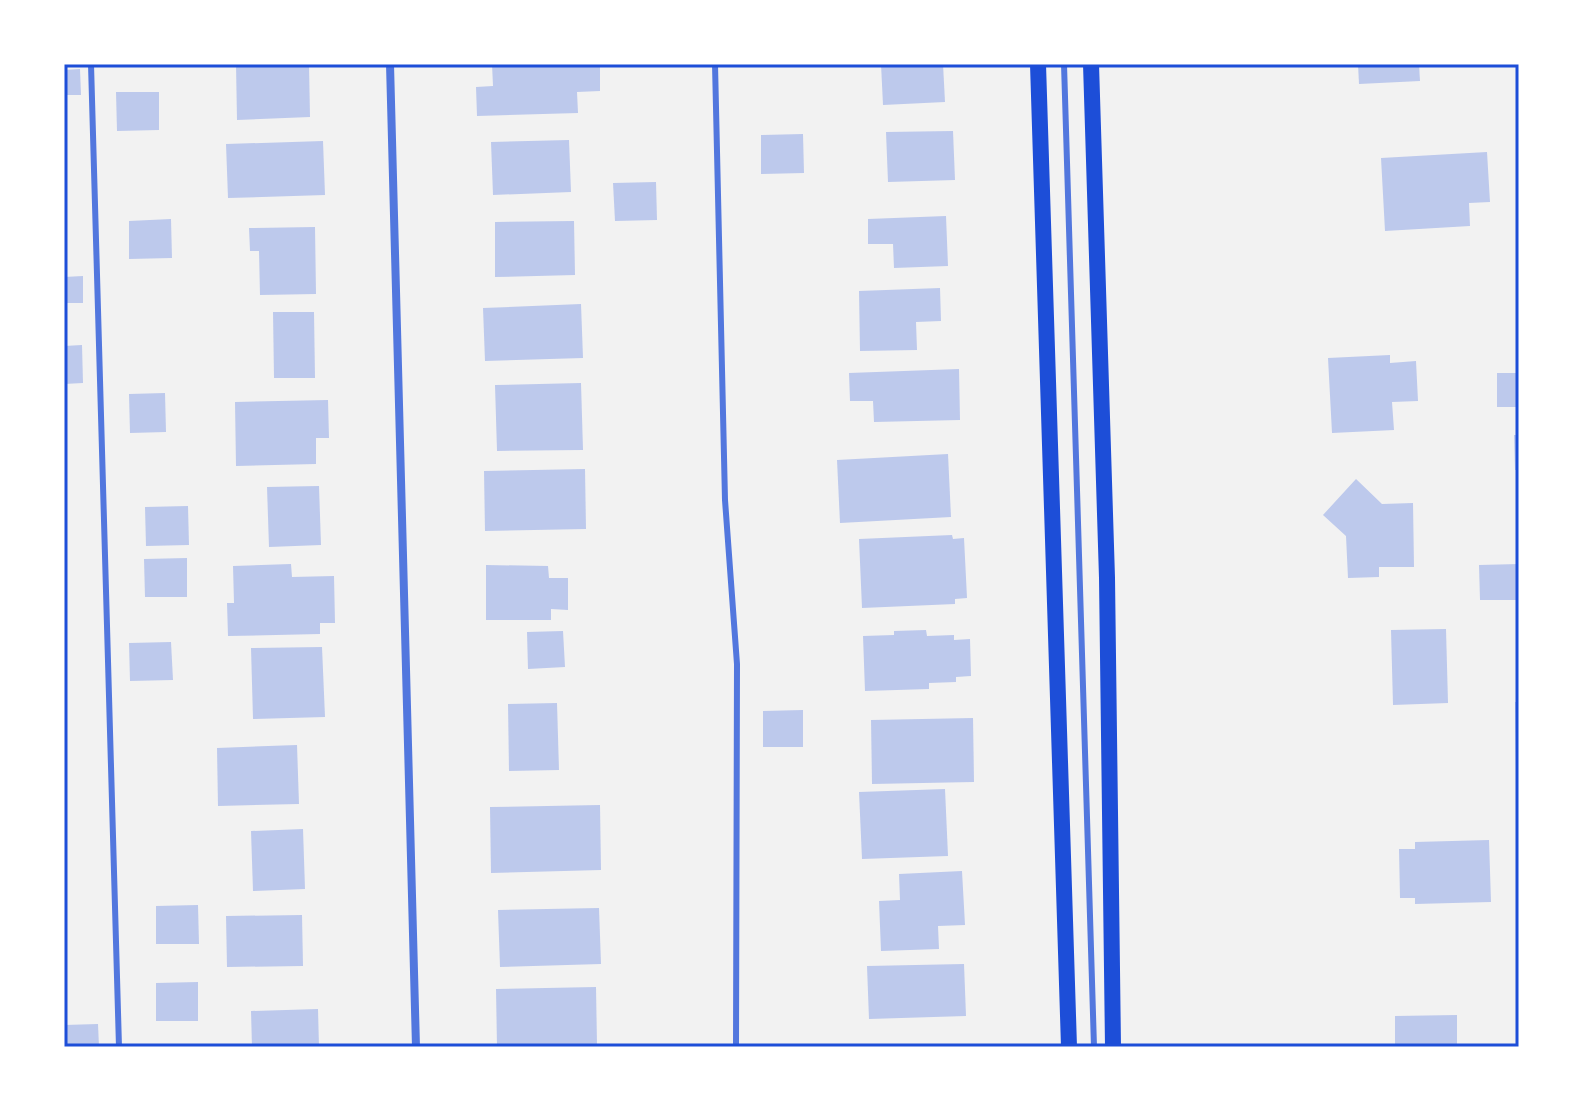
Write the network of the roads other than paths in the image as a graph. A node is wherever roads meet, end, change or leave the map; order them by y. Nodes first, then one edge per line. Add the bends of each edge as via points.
1 (91, 64) edge
2 (390, 64) edge
3 (715, 64) edge
4 (1038, 64) edge
5 (1064, 64) edge
6 (1091, 64) edge
7 (119, 1047) edge
8 (416, 1047) edge
9 (736, 1047) edge
10 (1069, 1047) edge
11 (1094, 1047) edge
12 (1113, 1047) edge

1 - 7 lane
2 - 8 street
3 - 9 lane via 725,500 737,664
4 - 10 main road
5 - 11 lane
6 - 12 main road via 1107,578

